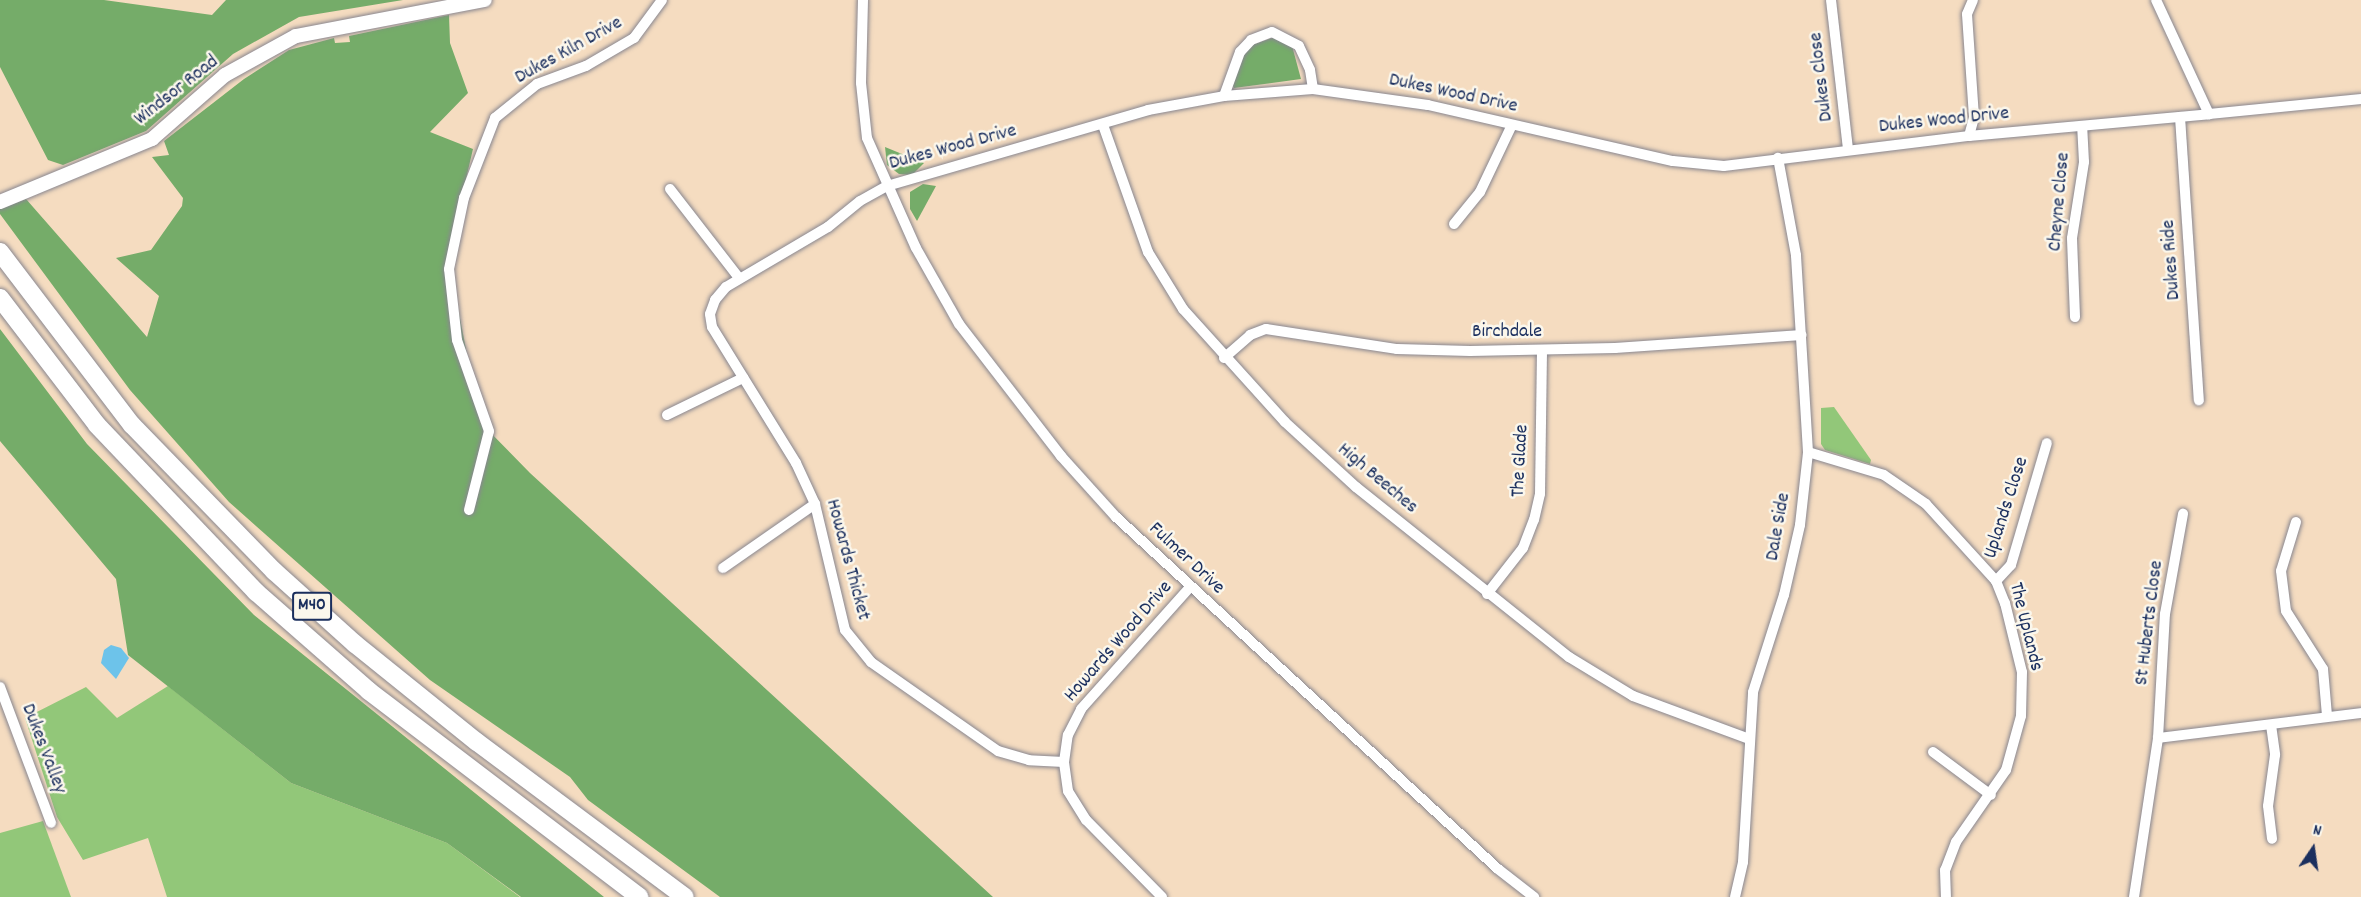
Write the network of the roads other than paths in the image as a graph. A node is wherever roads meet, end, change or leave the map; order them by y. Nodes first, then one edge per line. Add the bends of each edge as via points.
1 (485, 0) edge
2 (662, 0) edge
3 (863, 0) edge
4 (1831, 0) edge
5 (1973, 0) edge
6 (2156, 0) edge
7 (1313, 89) junction
8 (1224, 96) junction
9 (2361, 99) edge
10 (2209, 114) junction
11 (2180, 117) junction
12 (1103, 124) junction
13 (1512, 125) junction
14 (2082, 126) junction
15 (1969, 136) junction
16 (1848, 149) junction
17 (1778, 158) junction
18 (887, 186) junction
19 (670, 189) dead end
20 (0, 202) edge
21 (1454, 224) dead end
22 (0, 252) edge
23 (740, 278) junction
24 (0, 298) edge
25 (2075, 317) dead end
26 (1802, 335) junction
27 (1542, 350) junction
28 (1224, 358) junction
29 (743, 378) junction
30 (2199, 400) dead end
31 (667, 415) dead end
32 (2047, 443) dead end
33 (1808, 452) junction
34 (815, 504) junction
35 (470, 510) dead end
36 (2183, 514) dead end
37 (2296, 522) dead end
38 (723, 568) dead end
39 (1996, 581) junction
40 (1189, 588) junction
41 (1487, 594) junction
42 (0, 687) edge
43 (2361, 712) edge
44 (2327, 716) junction
45 (2271, 725) junction
46 (2158, 738) junction
47 (1749, 739) junction
48 (1933, 752) dead end
49 (1064, 762) junction
50 (1991, 795) junction
51 (51, 823) dead end
52 (2272, 839) dead end
53 (639, 897) edge
54 (685, 897) edge
55 (1162, 897) edge
56 (1534, 897) edge
57 (1735, 897) edge
58 (1946, 897) edge
59 (2134, 897) edge

1 - 20 main road, Windsor Road via 296,36 225,75 152,139
2 - 35 street, Dukes Kiln Drive via 634,38 586,66 537,84 495,118 464,198 449,269 457,340 489,431
3 - 18 street, Dukes Wood Drive via 861,83 867,138
4 - 16 street, Dukes Close
5 - 15 street via 1967,14 1974,117
6 - 10 street
7 - 8 street, Dukes Wood Drive
7 - 8 street via 1310,70 1299,46 1272,32 1251,40 1240,52
7 - 13 street, Dukes Wood Drive via 1375,96
8 - 12 street, Dukes Wood Drive via 1148,110
9 - 10 street, Dukes Wood Drive
10 - 11 street, Dukes Wood Drive
11 - 14 street, Dukes Wood Drive
11 - 30 street, Dukes Ride
12 - 18 street, Dukes Wood Drive
12 - 28 street, High Beeches via 1148,252 1183,309
13 - 17 street, Dukes Wood Drive via 1673,161 1724,166
13 - 21 street via 1480,192
14 - 15 street, Dukes Wood Drive
14 - 25 street, Cheyne Close via 2084,162 2072,238
15 - 16 street, Dukes Wood Drive
16 - 17 street, Dukes Wood Drive
17 - 26 street, Dale Side via 1796,255
18 - 23 street, Howards Thicket via 860,201 828,227
18 - 40 street, Fulmer Drive via 959,324 1061,456
19 - 23 street
22 - 54 highway, M40 via 132,425 274,571 355,644 477,742
23 - 29 street, Howards Thicket via 715,300 710,314 712,327
24 - 53 highway, M40 via 97,425 177,514 256,592 369,691
26 - 27 street, Birchdale
26 - 33 street, Dale Side
27 - 28 street, Birchdale via 1397,349 1266,329 1250,335
27 - 41 street, The Glade via 1540,494 1523,548
28 - 41 street, High Beeches via 1347,479
29 - 31 street
29 - 34 street, Howards Thicket via 796,463
32 - 39 street, Uplands Close via 2011,565
33 - 39 street, The Uplands via 1884,475 1926,504
33 - 47 street, Dale Side via 1800,525 1784,595 1753,692
34 - 38 street
34 - 49 street, Howards Thicket via 832,566 834,598 845,630 871,662 998,751 1029,760
36 - 46 street, St Huberts Close via 2165,614
37 - 44 street via 2281,571 2286,610 2323,669
39 - 50 street, The Uplands via 2022,672 2021,716 2006,770
40 - 49 street, Howards Wood Drive via 1081,709 1068,735
40 - 56 street, Fulmer Drive
41 - 47 street, High Beeches via 1569,657 1633,696
42 - 51 street, Dukes Valley
43 - 44 street
44 - 45 street
45 - 46 street
45 - 52 street via 2275,754 2268,806
46 - 59 street, St Huberts Close
47 - 57 street, Dale Side via 1743,862
48 - 50 street
49 - 55 street, Howards Wood Drive via 1068,791 1086,820
50 - 58 street, The Uplands via 1956,842 1945,870

